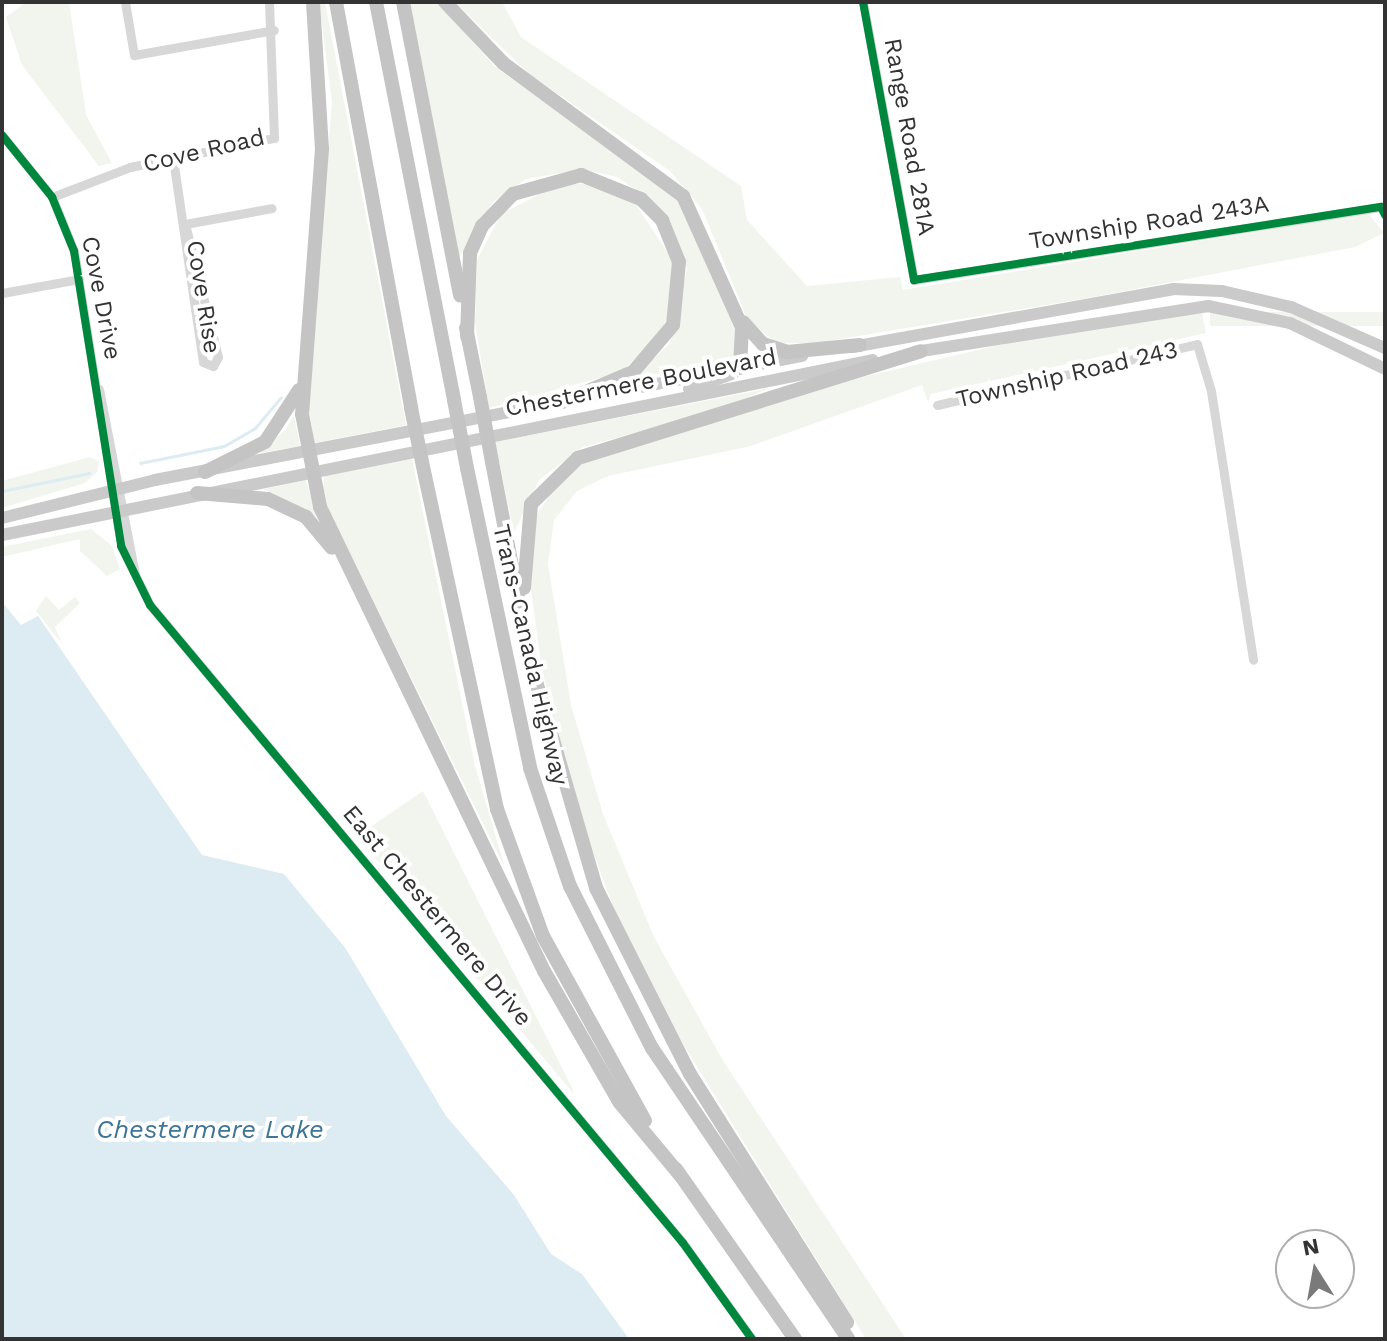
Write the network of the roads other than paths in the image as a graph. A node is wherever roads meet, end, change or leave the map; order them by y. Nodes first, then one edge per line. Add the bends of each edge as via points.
1 (125, 2) edge
2 (269, 2) edge
3 (313, 2) edge
4 (336, 2) edge
5 (376, 2) edge
6 (403, 2) edge
7 (445, 2) edge
8 (863, 2) edge
9 (274, 30) junction
10 (3, 138) edge
11 (173, 159) junction
12 (52, 197) junction
13 (272, 208) dead end
14 (1385, 215) edge
15 (185, 224) junction
16 (79, 279) junction
17 (914, 280) joint
18 (2, 293) edge
19 (734, 308) junction
20 (467, 336) junction
21 (860, 345) junction
22 (1385, 348) edge
23 (921, 351) junction
24 (740, 368) junction
25 (1385, 369) edge
26 (304, 370) junction
27 (562, 402) junction
28 (937, 405) dead end
29 (530, 428) junction
30 (308, 452) junction
31 (313, 470) junction
32 (205, 472) junction
33 (116, 489) junction
34 (197, 493) junction
35 (119, 507) junction
36 (2, 518) edge
37 (2, 535) edge
38 (348, 567) junction
39 (1253, 660) dead end
40 (531, 664) junction
41 (680, 1175) junction
42 (752, 1339) edge
43 (795, 1339) edge
44 (848, 1339) edge
45 (858, 1339) edge

1 - 9 street via 134,55
2 - 9 street, Cove Road
3 - 26 highway via 322,149
4 - 41 highway, bridge via 481,750 533,908 614,1074
5 - 44 highway, Trans-Canada Highway, bridge via 530,768 583,914 652,1048
6 - 20 highway
7 - 19 highway via 503,63 672,183 701,224
8 - 17 street, Range Road 281A
9 - 11 street, Cove Road via 274,138
10 - 12 street, Cove Drive
11 - 12 street, Cove Road via 98,176
11 - 15 street, Cove Rise
12 - 16 street, Cove Drive
13 - 15 street
14 - 17 street, Township Road 243A via 1381,207
15 - 15 street, Cove Rise via 203,362 213,366 218,357
16 - 18 street
16 - 33 street, Cove Drive
19 - 21 highway via 754,337 774,349
19 - 24 highway via 744,337
20 - 27 highway via 470,253 502,203 537,183 581,175 641,199 662,220 679,262 673,325 633,372
20 - 40 highway, bridge
21 - 22 main road, Chestermere Boulevard via 1114,298 1222,291 1323,319
21 - 24 main road, Chestermere Boulevard
23 - 25 main road, Chestermere Boulevard via 1166,307 1208,306 1290,323
23 - 29 main road, Chestermere Boulevard
23 - 40 highway via 603,447 559,472 531,504 524,528
24 - 27 main road, Chestermere Boulevard
24 - 29 main road via 716,382
26 - 30 highway
26 - 32 highway via 274,434
27 - 30 main road, Chestermere Boulevard
28 - 39 street, Township Road 243 via 1197,344 1211,391
29 - 31 main road, Chestermere Boulevard
30 - 31 highway
30 - 32 main road, Chestermere Boulevard
31 - 34 main road, Chestermere Boulevard
31 - 38 highway via 320,507
32 - 33 main road, Chestermere Boulevard
33 - 35 street, Cove Drive
33 - 36 main road, Chestermere Boulevard
34 - 35 main road, Chestermere Boulevard
34 - 38 highway via 245,493 306,517
35 - 37 main road, Chestermere Boulevard
35 - 42 street, East Chestermere Drive via 135,574 150,605 683,1243
38 - 41 highway via 544,971 620,1103
40 - 45 highway via 567,807 618,939 690,1074
41 - 43 highway

